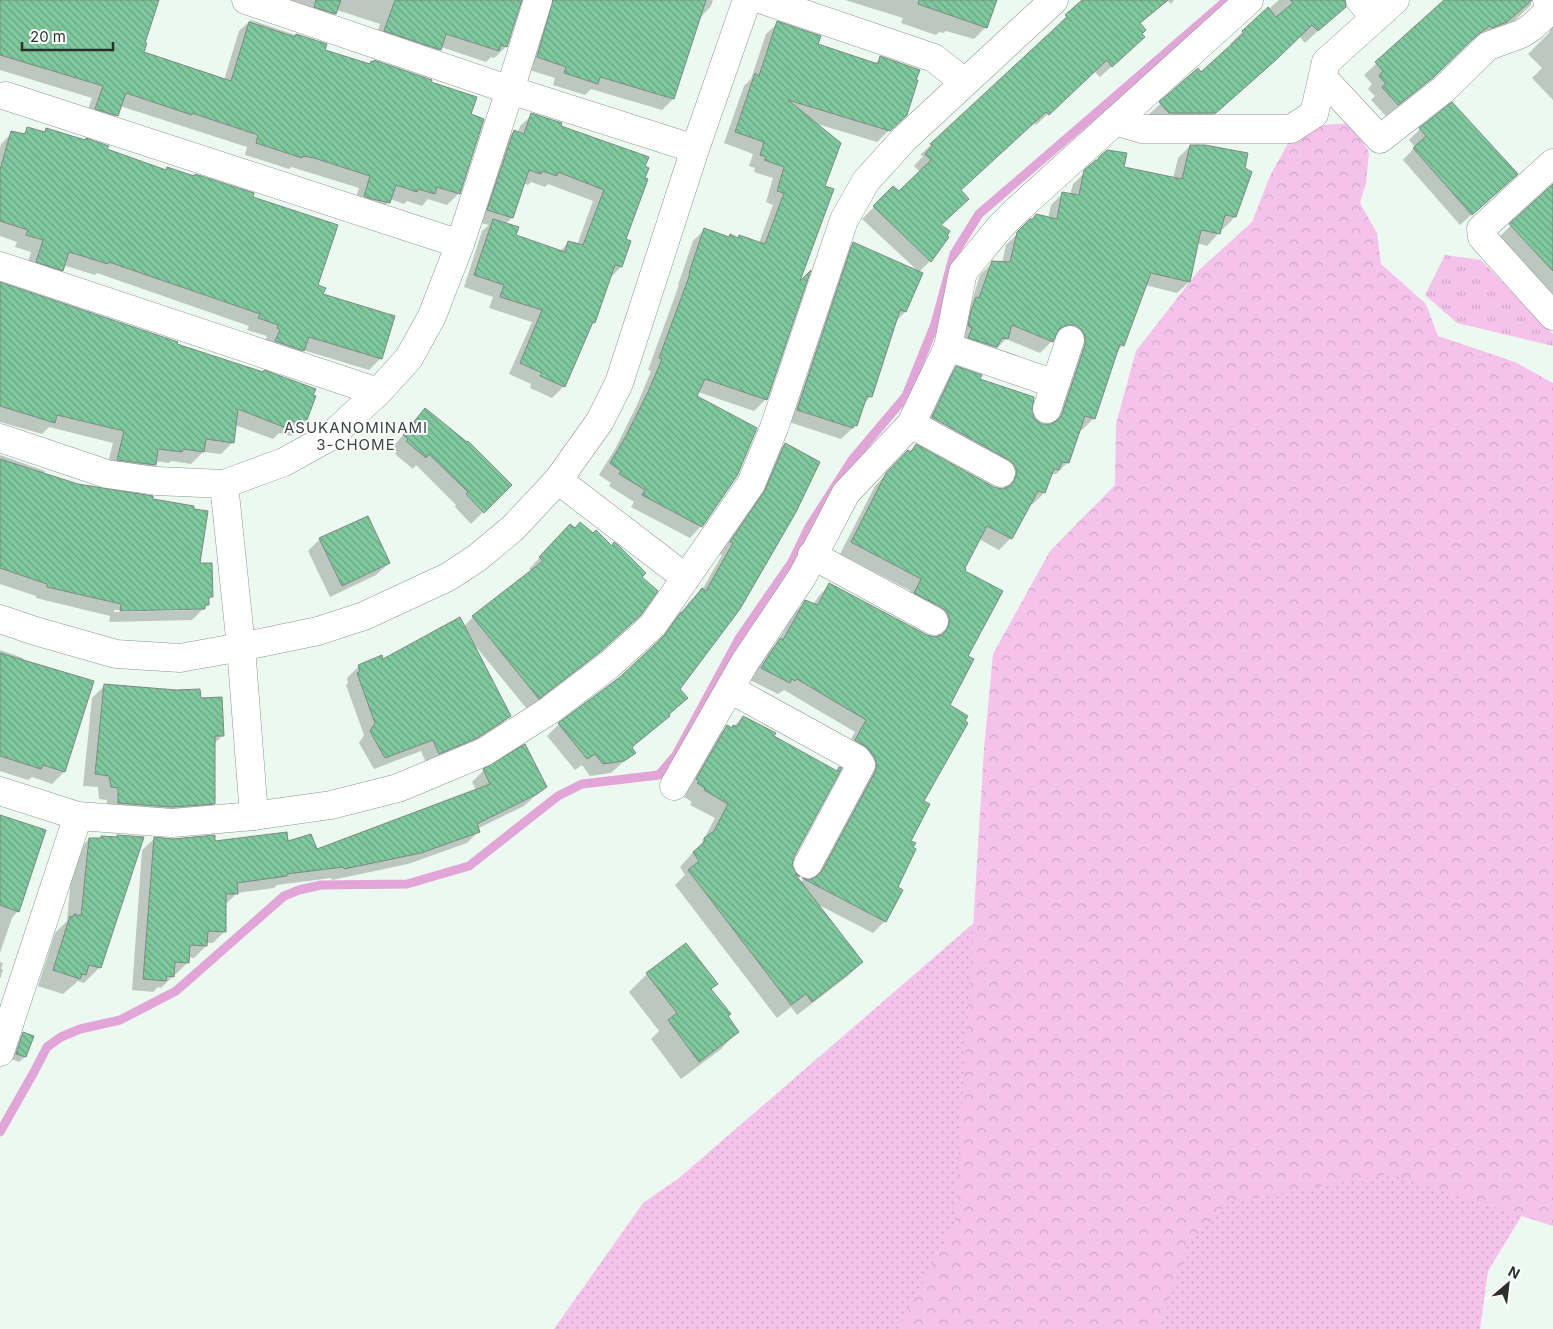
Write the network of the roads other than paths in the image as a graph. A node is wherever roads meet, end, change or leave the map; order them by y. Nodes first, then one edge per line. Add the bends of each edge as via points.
1 (246, 0) edge
2 (538, 0) edge
3 (747, 0) edge
4 (763, 0) edge
5 (1054, 0) edge
6 (1249, 0) edge
7 (1547, 0) edge
8 (1377, 6) edge
9 (1323, 78) junction
10 (964, 82) junction
11 (510, 90) junction
12 (2, 102) edge
13 (1115, 121) junction
14 (695, 149) junction
15 (1553, 163) edge
16 (460, 244) junction
17 (0, 266) edge
18 (1553, 316) edge
19 (1070, 340) dead end
20 (948, 347) junction
21 (378, 392) junction
22 (911, 424) junction
23 (0, 438) edge
24 (1001, 473) dead end
25 (558, 480) junction
26 (224, 484) junction
27 (812, 556) junction
28 (686, 578) junction
29 (0, 619) edge
30 (934, 621) dead end
31 (241, 647) junction
32 (730, 688) junction
33 (674, 786) dead end
34 (0, 791) edge
35 (78, 816) junction
36 (254, 816) junction
37 (808, 864) dead end
38 (0, 1052) edge

1 - 11 street
2 - 11 street
3 - 14 street
4 - 10 street via 934,58
5 - 10 street
6 - 13 street
7 - 9 street via 1549,11 1532,27 1488,46 1444,88 1380,139
8 - 9 street via 1326,62
9 - 13 street via 1314,114 1292,129 1142,128
10 - 28 street via 904,139 866,181 844,220 774,428 751,484
11 - 14 street
11 - 16 street
12 - 16 street
13 - 20 street via 1017,210 963,272
14 - 25 street via 619,383 600,421
15 - 18 street via 1481,229 1482,237
16 - 21 street via 432,316 409,358
17 - 21 street
19 - 20 street via 1051,396
20 - 22 street
21 - 26 street via 331,436 284,462
22 - 24 street
22 - 27 street via 846,493
23 - 26 street via 107,474 156,481
25 - 28 street
25 - 31 street via 513,528 448,577 364,616 318,631
26 - 31 street
27 - 30 street
27 - 32 street via 802,577
28 - 36 street via 653,625 609,665 550,710 484,752 398,788 331,805
29 - 31 street via 116,654 180,658
31 - 36 street
32 - 33 street
32 - 37 street via 857,759 861,765
34 - 35 street
35 - 36 street via 172,823
35 - 38 street

